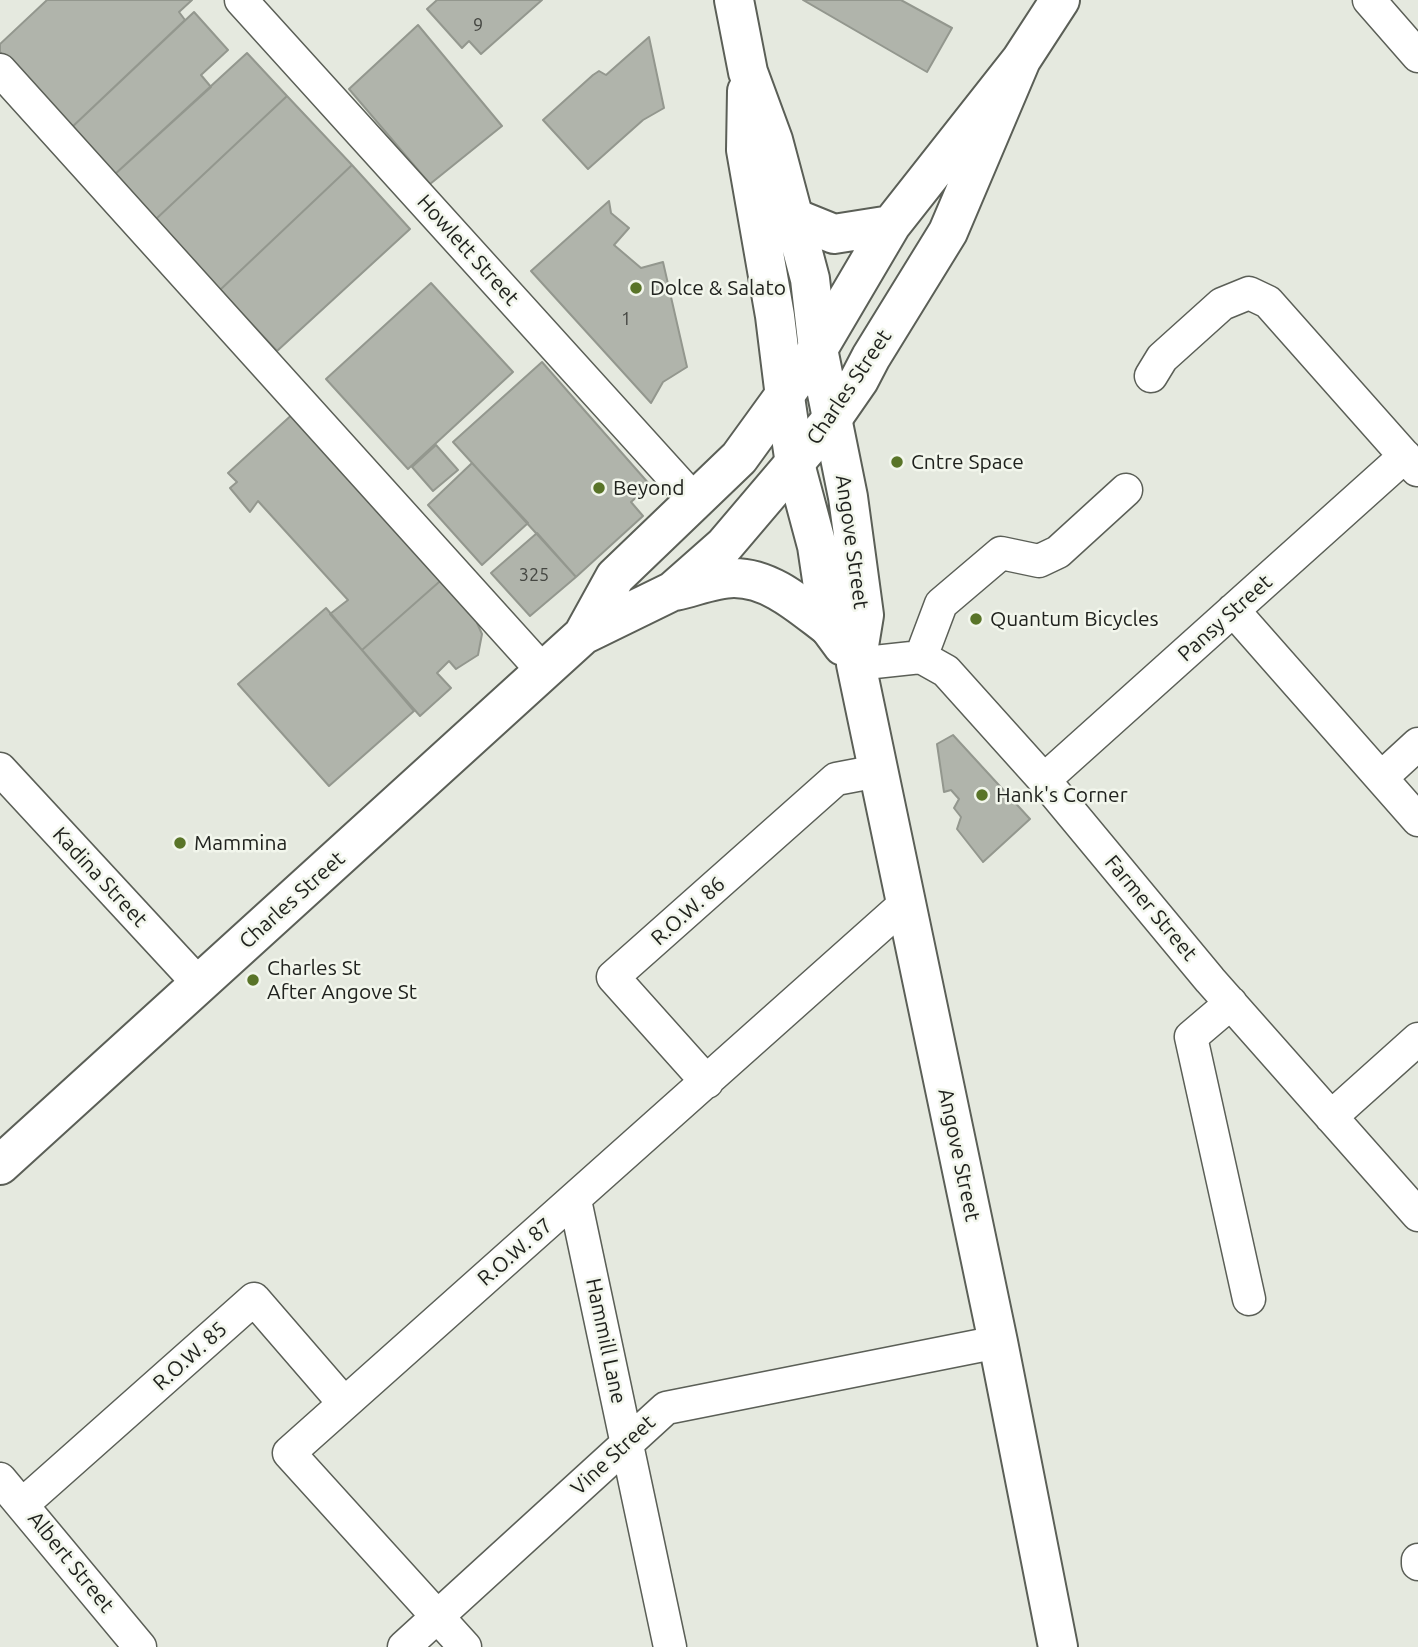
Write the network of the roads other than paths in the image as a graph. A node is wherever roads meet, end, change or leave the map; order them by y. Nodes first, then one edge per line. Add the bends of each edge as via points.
1 (241, 0) edge
2 (734, 0) edge
3 (1060, 0) edge
4 (1368, 0) edge
5 (1418, 56) edge
6 (1021, 60) junction
7 (0, 70) edge
8 (748, 72) junction
9 (792, 217) junction
10 (891, 225) junction
11 (818, 349) junction
12 (1151, 376) dead end
13 (785, 397) junction
14 (832, 419) junction
15 (796, 464) junction
16 (1411, 464) edge
17 (1126, 490) dead end
18 (695, 501) junction
19 (673, 592) junction
20 (1233, 610) junction
21 (830, 627) junction
22 (583, 635) junction
23 (921, 657) junction
24 (856, 664) junction
25 (543, 671) junction
26 (1418, 744) edge
27 (0, 769) edge
28 (878, 771) junction
29 (1381, 778) junction
30 (1044, 780) junction
31 (1418, 820) edge
32 (906, 904) junction
33 (200, 985) junction
34 (1231, 1003) junction
35 (1418, 1039) edge
36 (707, 1082) junction
37 (1331, 1117) junction
38 (0, 1165) edge
39 (575, 1200) junction
40 (1418, 1215) edge
41 (1249, 1299) dead end
42 (998, 1342) junction
43 (344, 1403) junction
44 (628, 1442) junction
45 (0, 1479) edge
46 (23, 1504) junction
47 (437, 1617) junction
48 (140, 1647) edge
49 (404, 1647) edge
50 (465, 1647) edge
51 (670, 1647) edge
52 (1058, 1647) edge

1 - 18 street, Howlett Street
2 - 8 main road
3 - 6 main road, Charles Street
4 - 5 street
6 - 10 main road, Charles Street
6 - 14 main road, Charles Street via 948,232
7 - 25 street
8 - 9 main road, Angove Street via 773,140
8 - 13 main road, Angove Street via 746,149
9 - 10 main road via 834,234
9 - 11 main road, Angove Street via 810,279
10 - 11 main road, Charles Street
11 - 13 main road, Charles Street
11 - 14 main road, Angove Street
12 - 16 street via 1161,358 1222,304 1249,293 1268,303
13 - 15 main road, Angove Street
13 - 18 main road, Charles Street via 739,458
14 - 15 main road, Charles Street
14 - 24 main road, Angove Street via 864,615
15 - 19 main road, Charles Street via 724,546
15 - 21 main road, Angove Street via 817,546
16 - 20 street, Pansy Street
17 - 23 street via 1058,552 1040,561 1000,553 941,604
18 - 22 main road, Charles Street via 615,577
19 - 21 main road via 733,578 757,581
19 - 22 main road, Charles Street
20 - 29 street
20 - 30 street, Pansy Street
21 - 24 main road, Angove Street
22 - 25 main road, Charles Street
23 - 24 street
23 - 30 street, Farmer Street via 946,671
24 - 28 main road, Angove Street
25 - 33 main road, Charles Street
26 - 29 street
27 - 33 street, Kadina Street
28 - 32 main road, Angove Street
28 - 36 street, R.O.W. 86 via 836,779 613,977
29 - 31 street
30 - 34 street, Farmer Street
32 - 36 street, R.O.W. 87
32 - 42 main road, Angove Street
33 - 38 main road, Charles Street
34 - 37 street, Farmer Street
34 - 41 street via 1191,1037
35 - 37 street
36 - 39 street, R.O.W. 87
37 - 40 street, Farmer Street
39 - 43 street, R.O.W. 87
39 - 44 street, Hammill Lane
42 - 44 street, Vine Street via 666,1408
42 - 52 main road, Angove Street
43 - 46 street, R.O.W. 85 via 254,1300
43 - 47 street, R.O.W. 87 via 289,1453
44 - 47 street, Vine Street
44 - 51 street, Hammill Lane
45 - 46 street, Albert Street
46 - 48 street, Albert Street
47 - 49 street, Vine Street
47 - 50 street

